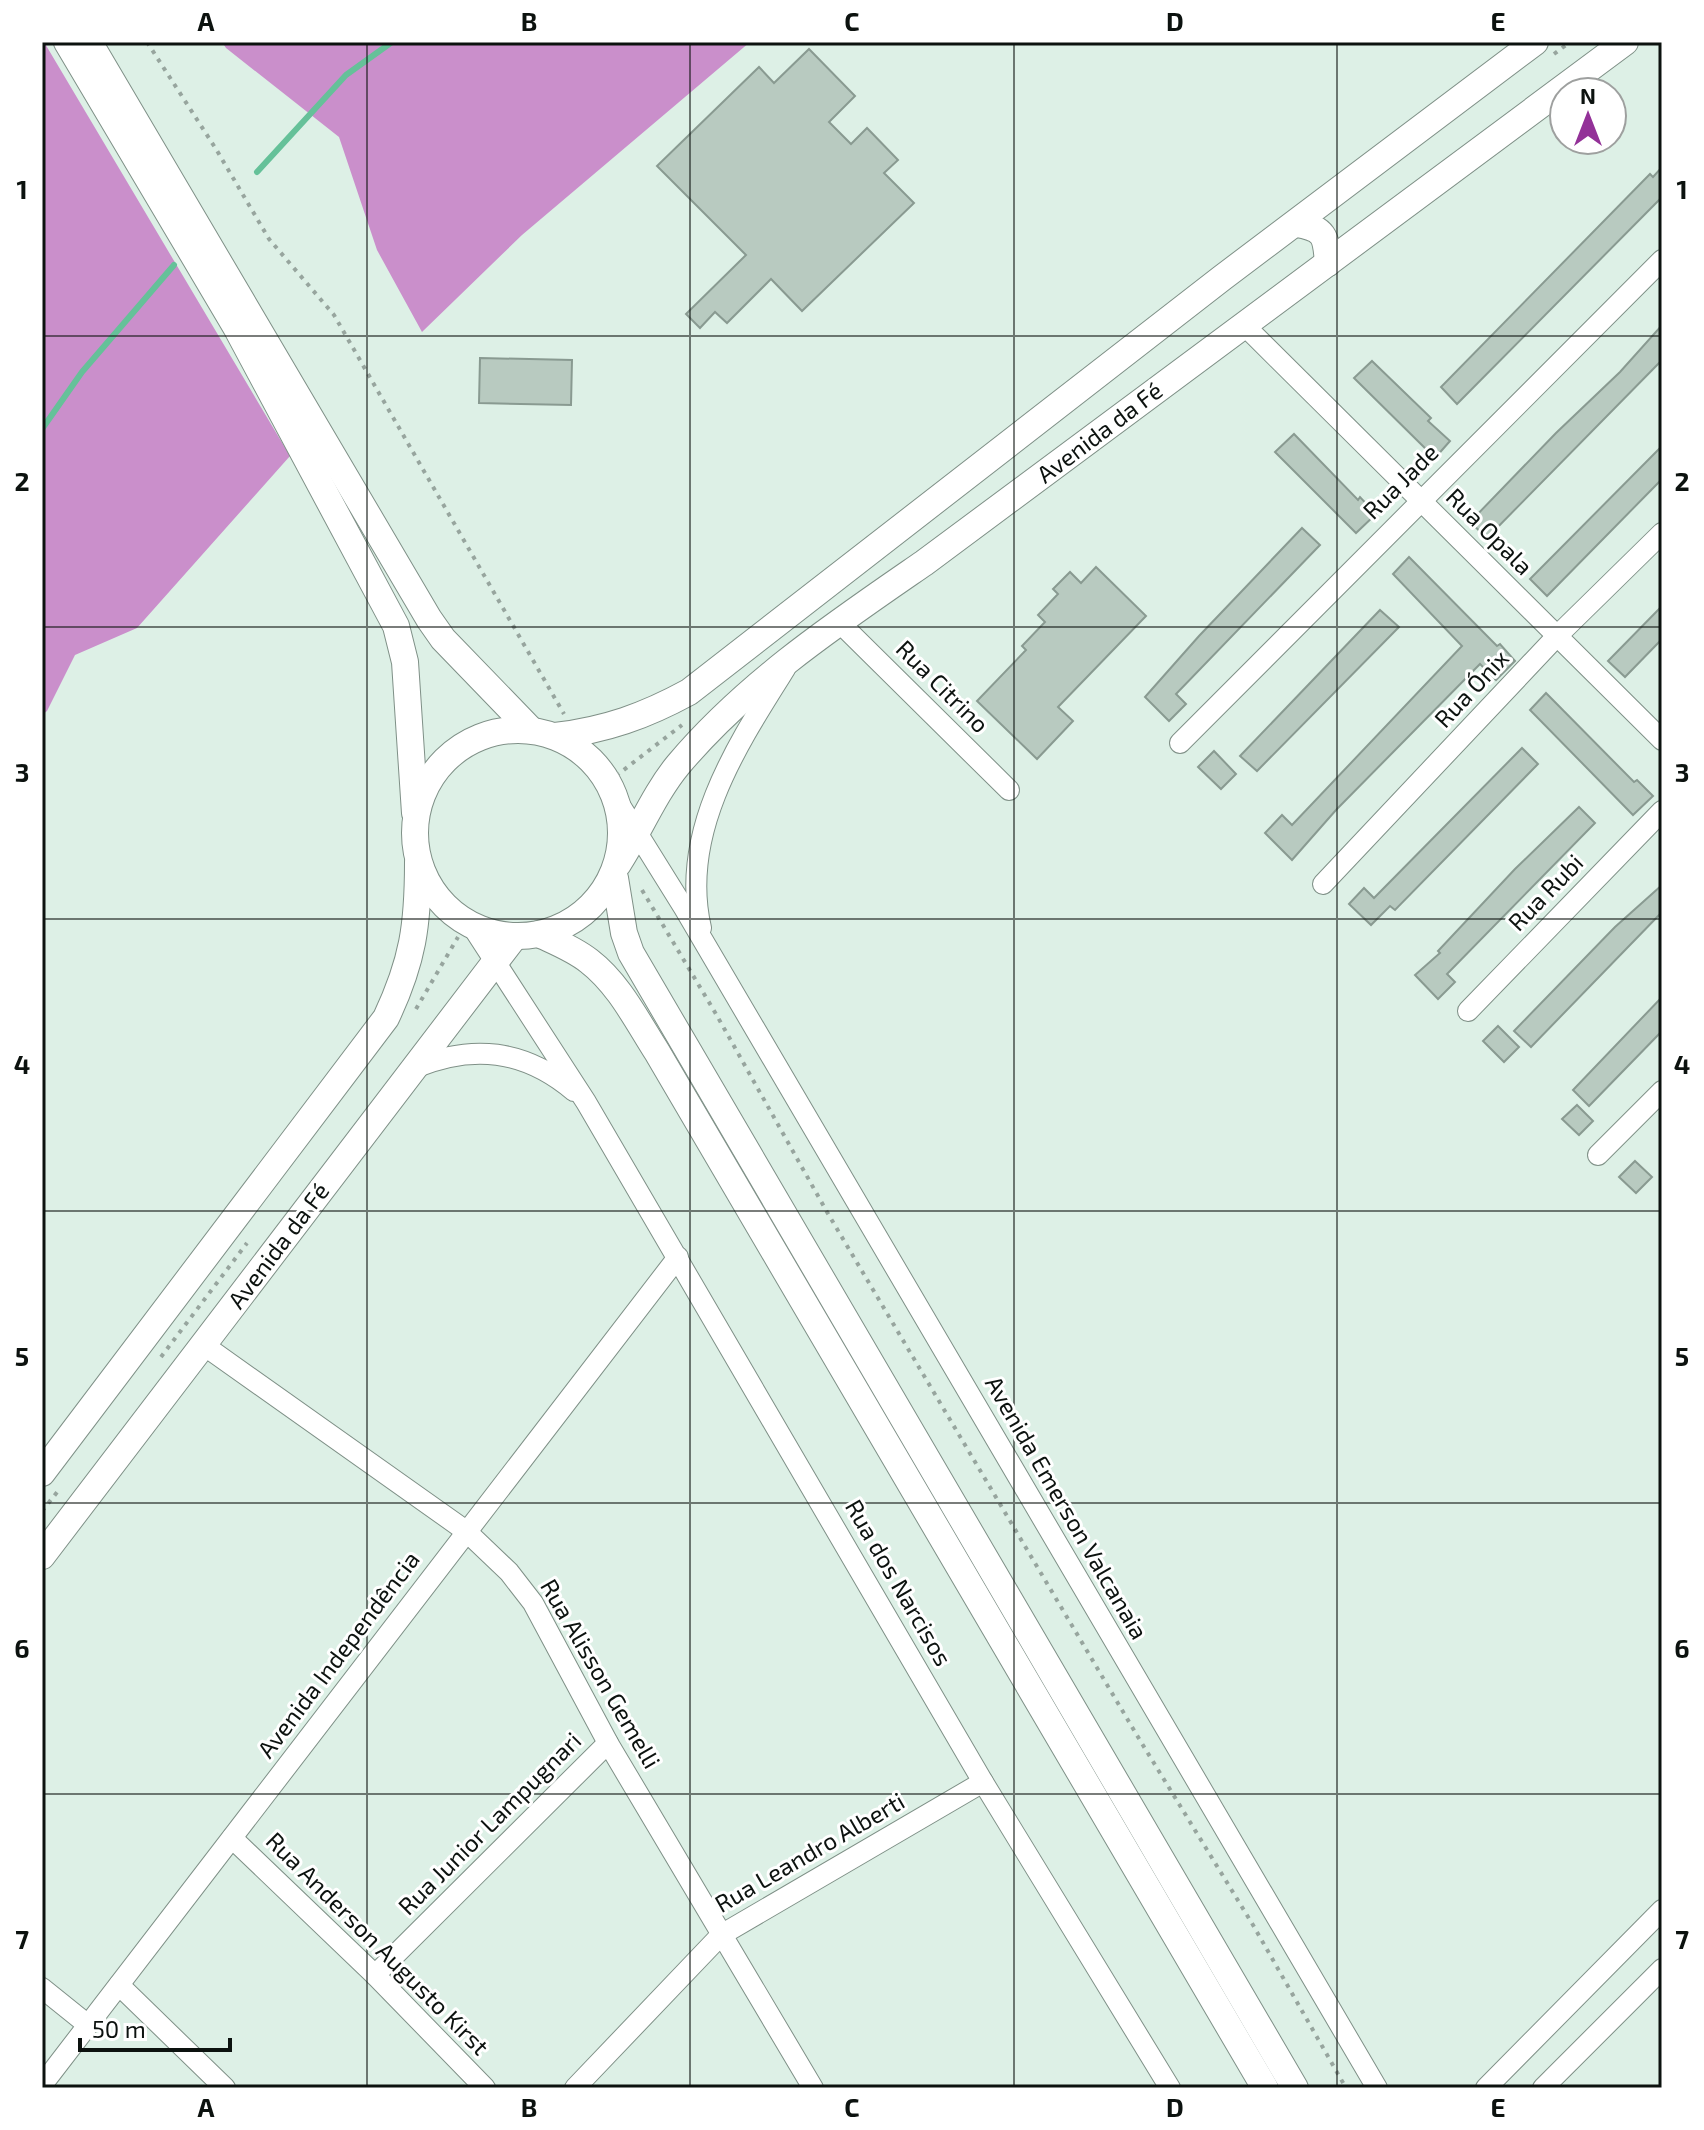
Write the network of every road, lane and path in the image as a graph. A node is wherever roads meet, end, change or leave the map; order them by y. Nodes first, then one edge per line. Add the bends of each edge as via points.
1 (67, 42) edge
2 (89, 42) edge
3 (147, 42) edge
4 (1535, 42) edge
5 (1625, 42) edge
6 (1297, 224) junction
7 (1662, 260) edge
8 (1328, 263) junction
9 (1245, 326) junction
10 (1115, 363) junction
11 (1145, 399) junction
12 (1420, 500) junction
13 (1662, 533) edge
14 (839, 622) junction
15 (1557, 636) junction
16 (794, 655) junction
17 (553, 733) junction
18 (1662, 740) edge
19 (1180, 743) dead end
20 (1009, 790) dead end
21 (618, 802) junction
22 (1662, 811) edge
23 (415, 813) junction
24 (637, 832) junction
25 (418, 862) junction
26 (616, 871) junction
27 (1323, 884) dead end
28 (640, 885) dead end
29 (472, 926) junction
30 (527, 935) junction
31 (710, 954) junction
32 (495, 961) junction
33 (1468, 1011) dead end
34 (414, 1068) junction
35 (1662, 1091) edge
36 (586, 1102) junction
37 (1598, 1155) dead end
38 (678, 1257) junction
39 (205, 1346) junction
40 (42, 1473) edge
41 (466, 1531) junction
42 (42, 1556) edge
43 (608, 1743) junction
44 (983, 1782) junction
45 (232, 1838) junction
46 (1662, 1910) edge
47 (721, 1935) junction
48 (1662, 1969) edge
49 (375, 1975) junction
50 (119, 1985) junction
51 (42, 1988) edge
52 (88, 2025) junction
53 (42, 2085) edge
54 (225, 2088) edge
55 (485, 2088) edge
56 (575, 2088) edge
57 (813, 2088) edge
58 (1170, 2088) edge
59 (1265, 2088) edge
60 (1295, 2088) edge
61 (1346, 2088) edge
62 (1377, 2088) edge
63 (1486, 2088) edge
64 (1543, 2088) edge

1 - 23 main road via 236,327 396,626 405,662
2 - 17 main road via 429,619 443,639
3 - 17 path via 269,239 334,315 557,699
4 - 6 main road, Avenida da Fé
5 - 8 main road, Avenida da Fé
6 - 8 main road via 1323,234
6 - 10 main road, Avenida da Fé
7 - 12 street, Rua Jade
8 - 9 main road, Avenida da Fé
9 - 11 main road, Avenida da Fé
9 - 12 street, Rua Opala
10 - 11 main road via 1121,387
10 - 17 main road, Avenida da Fé via 689,692 623,723
11 - 14 main road, Avenida da Fé
12 - 15 street, Rua Opala
12 - 19 street, Rua Jade
13 - 15 street, Rua Ónix
14 - 16 main road, Avenida da Fé
14 - 20 street, Rua Citrino
15 - 18 street, Rua Opala
15 - 27 street, Rua Ónix
16 - 24 main road, Avenida da Fé via 676,767
16 - 31 street via 735,752 702,832 697,899
17 - 21 main road via 582,751 604,774
17 - 23 main road via 507,730 458,748 438,767
21 - 24 street, Avenida Emerson Valcanaia
21 - 26 main road via 622,833
22 - 33 street, Rua Rubi
23 - 25 main road
24 - 26 main road, Avenida da Fé
24 - 31 street, Avenida Emerson Valcanaia
25 - 29 main road via 429,888
25 - 40 main road via 413,947 386,1018
26 - 30 main road via 584,913 559,929
26 - 60 main road via 631,953
28 - 61 path via 827,1212
29 - 30 main road via 500,935
29 - 32 street, Rua dos Narcisos
30 - 32 main road, Avenida da Fé
30 - 59 main road via 571,949 616,987
31 - 62 street, Avenida Emerson Valcanaia
32 - 34 main road, Avenida da Fé
32 - 36 street, Rua dos Narcisos
34 - 36 street, Rua dos Narcisos via 458,1053 506,1056 551,1075
34 - 39 main road, Avenida da Fé
35 - 37 street
36 - 38 street, Rua dos Narcisos
38 - 41 street, Avenida Independência
38 - 44 street, Rua dos Narcisos
39 - 41 street, Rua Alisson Gemelli
39 - 42 main road, Avenida da Fé
41 - 43 street, Rua Alisson Gemelli via 533,1603
41 - 45 street, Avenida Independência
43 - 47 street, Rua Alisson Gemelli
43 - 49 street, Rua Junior Lampugnari
44 - 47 street, Rua Leandro Alberti
44 - 58 street, Rua dos Narcisos
45 - 49 street, Rua Anderson Augusto Kirst
45 - 50 street, Avenida Independência
46 - 63 street
47 - 56 street, Rua Leandro Alberti
47 - 57 street, Rua Alisson Gemelli
48 - 64 street
49 - 55 street, Rua Anderson Augusto Kirst
50 - 52 street, Avenida Independência
50 - 54 street
51 - 52 street
52 - 53 street, Avenida Independência

